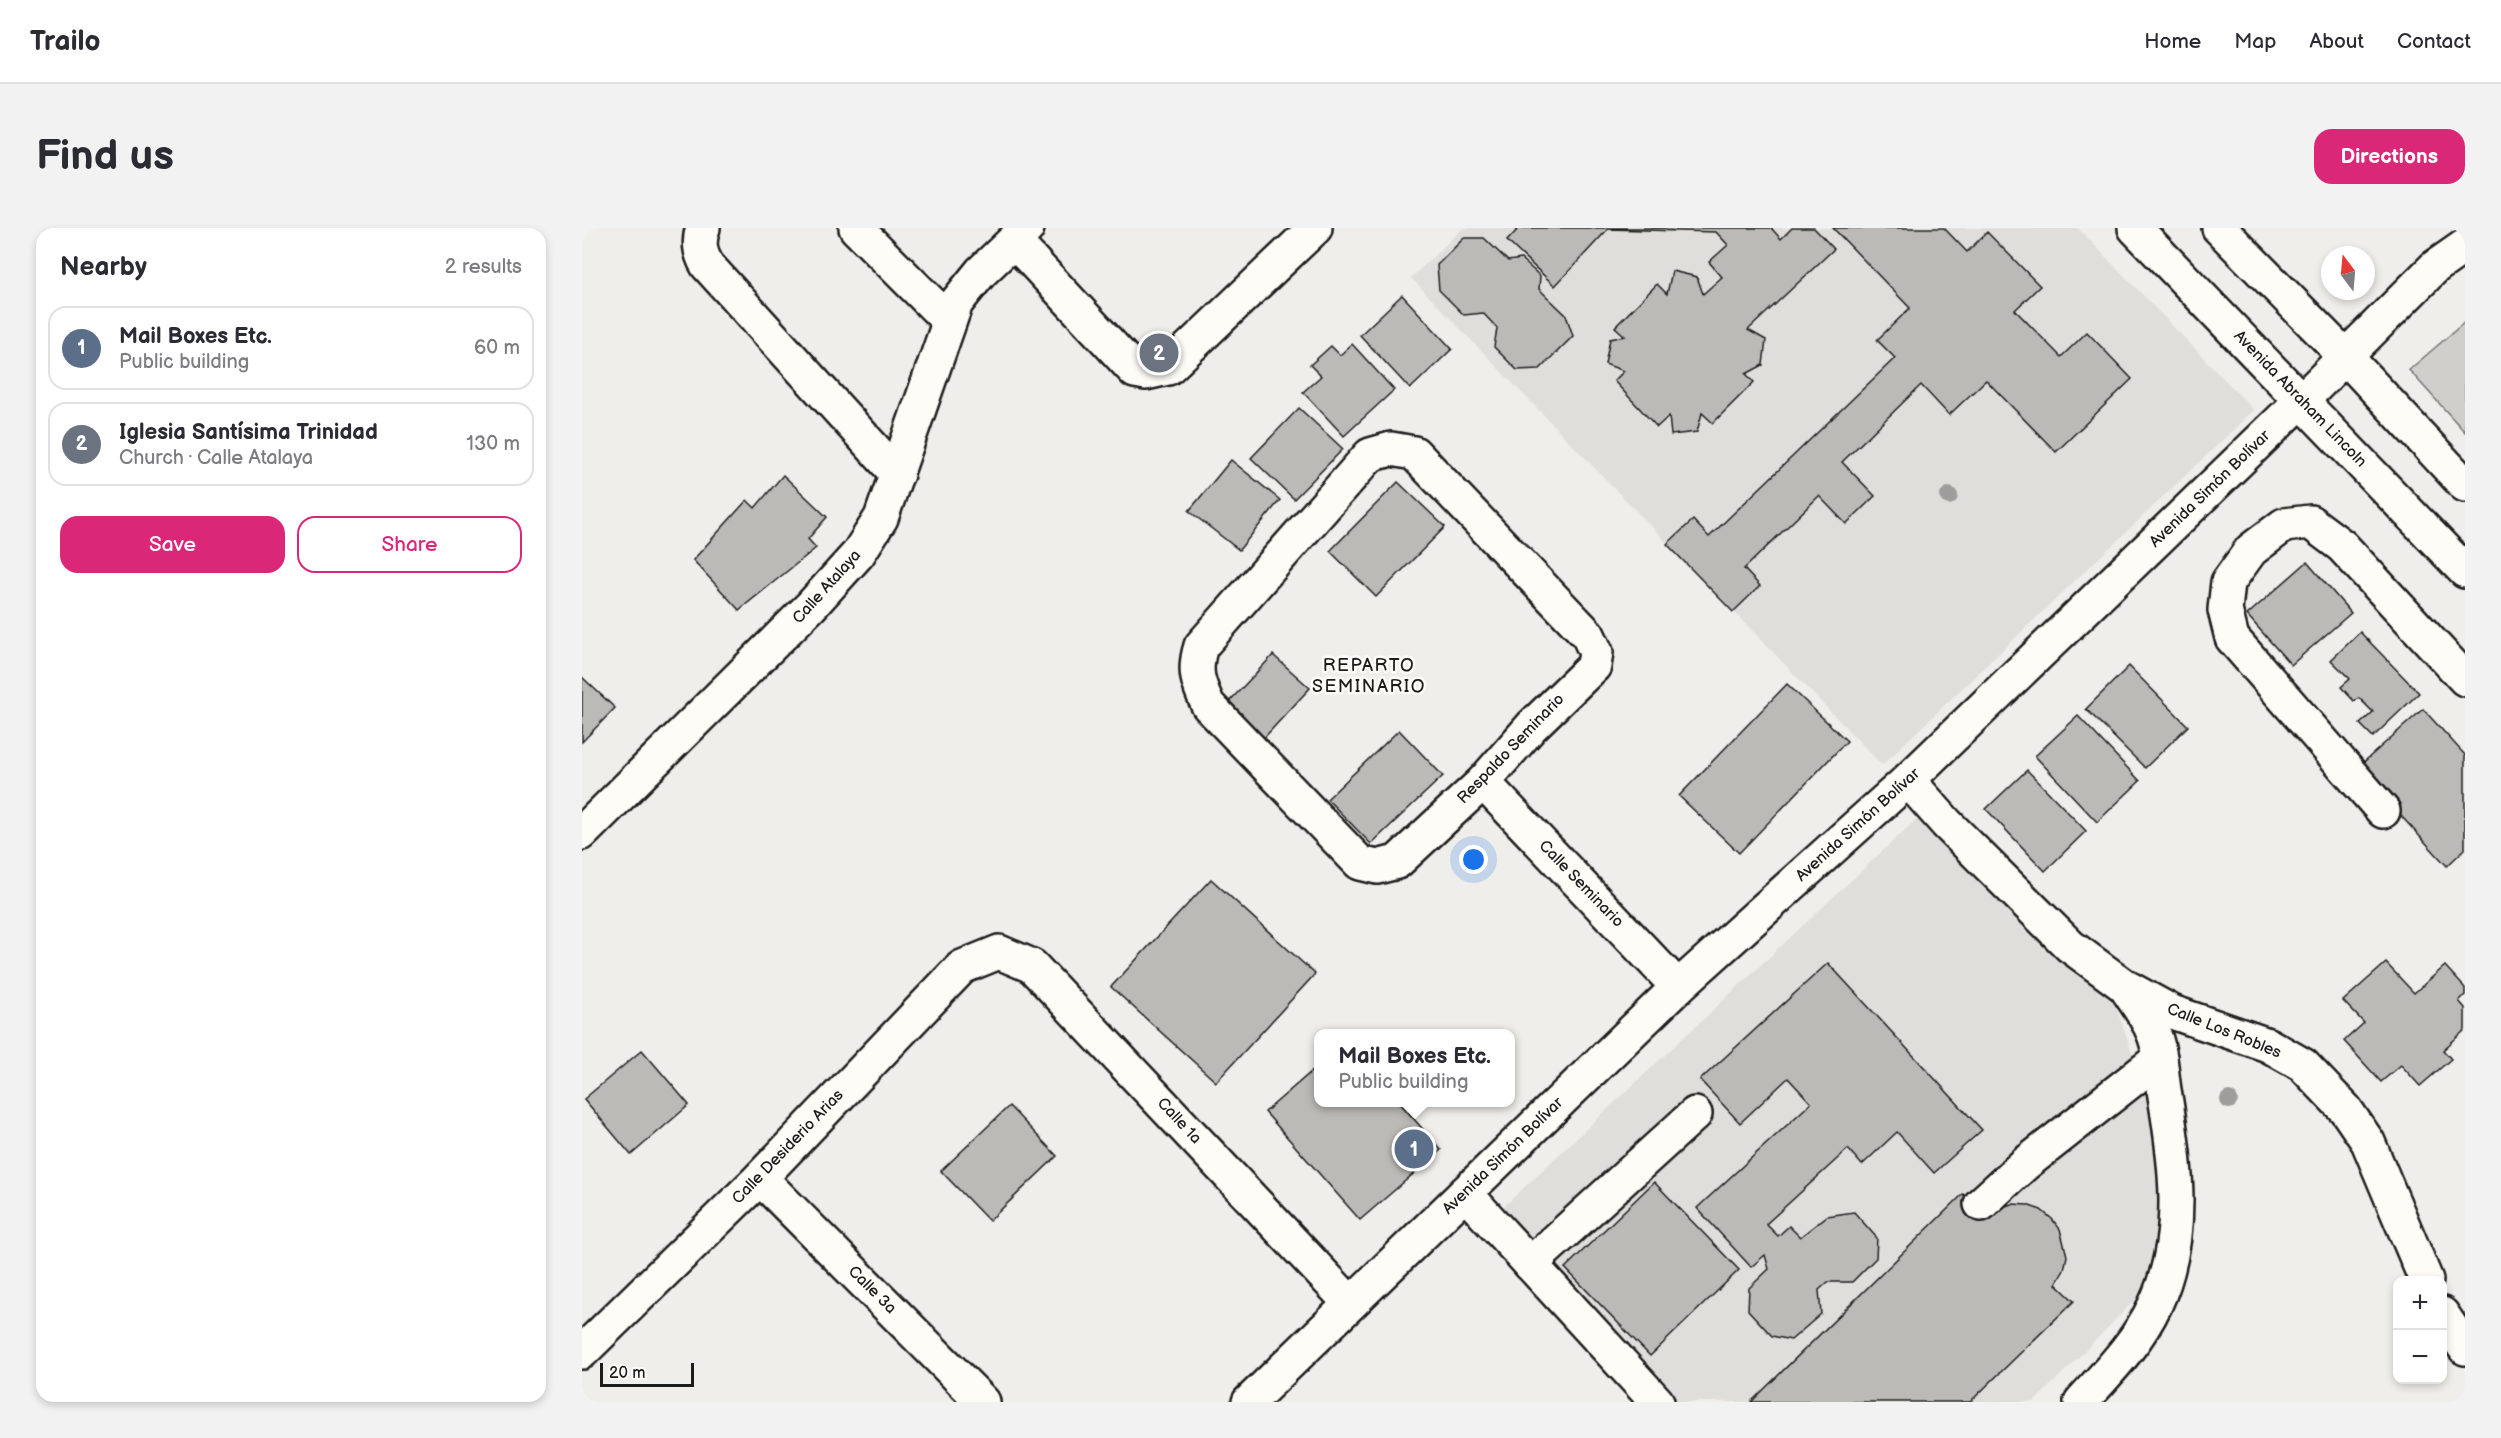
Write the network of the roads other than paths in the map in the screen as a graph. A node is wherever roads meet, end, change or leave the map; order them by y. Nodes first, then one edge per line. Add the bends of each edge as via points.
1 (703, 228) edge
2 (856, 228) edge
3 (1315, 228) edge
4 (2135, 228) edge
5 (2219, 228) edge
6 (1020, 234) edge
7 (2465, 246) edge
8 (949, 321) junction
9 (2346, 357) junction
10 (2302, 400) junction
11 (897, 474) junction
12 (2465, 485) edge
13 (2465, 571) edge
14 (2465, 679) edge
15 (1908, 780) junction
16 (1483, 782) junction
17 (2383, 811) dead end
18 (582, 833) edge
19 (999, 952) joint
20 (1678, 987) junction
21 (2126, 987) junction
22 (2160, 1059) junction
23 (1695, 1114) dead end
24 (760, 1178) junction
25 (1465, 1193) junction
26 (1981, 1204) dead end
27 (1530, 1264) junction
28 (2424, 1276) edge
29 (1350, 1303) junction
30 (2447, 1321) edge
31 (2465, 1348) edge
32 (582, 1352) edge
33 (1263, 1397) edge
34 (983, 1402) edge
35 (1657, 1402) edge
36 (2081, 1402) edge

1 - 11 street via 699,242 706,265
2 - 8 street
3 - 6 street via 1168,368 1146,373 1135,371
4 - 10 street, Avenida Abraham Lincoln
5 - 9 street
6 - 8 street, Calle Atalaya via 962,295
7 - 9 street, Avenida Simón Bolívar via 2435,267
8 - 11 street, Calle Atalaya
9 - 10 street, Avenida Simón Bolívar
9 - 12 street
10 - 13 street, Avenida Abraham Lincoln
10 - 15 street, Avenida Simón Bolívar
11 - 18 street, Calle Atalaya via 880,518 858,554 812,606
14 - 17 street via 2342,546 2310,522 2284,525 2252,550 2228,582 2225,610 2232,638
15 - 20 street, Avenida Simón Bolívar
15 - 21 street, Calle Los Robles via 2070,946
16 - 16 street, Respaldo Seminario via 1532,726 1594,666 1596,652 1588,635 1414,453 1391,449 1370,455 1201,646 1196,661 1198,682 1208,705 1360,863 1377,867 1397,862
16 - 20 street, Calle Seminario
19 - 24 street, Calle Desiderio Arias via 962,967
19 - 29 street, Calle 1a via 1032,966
20 - 25 street, Avenida Simón Bolívar
21 - 22 street via 2153,1032
21 - 28 street, Calle Los Robles via 2172,1012 2268,1046 2303,1065 2327,1088 2361,1128
22 - 26 street via 2025,1164
22 - 36 street via 2176,1176 2177,1221 2169,1261 2156,1302 2142,1329
23 - 27 street
24 - 32 street, Calle Desiderio Arias
24 - 34 street, Calle 3a
25 - 27 street
25 - 29 street, Avenida Simón Bolívar
27 - 35 street
29 - 33 street, Avenida Simón Bolívar
30 - 31 street

